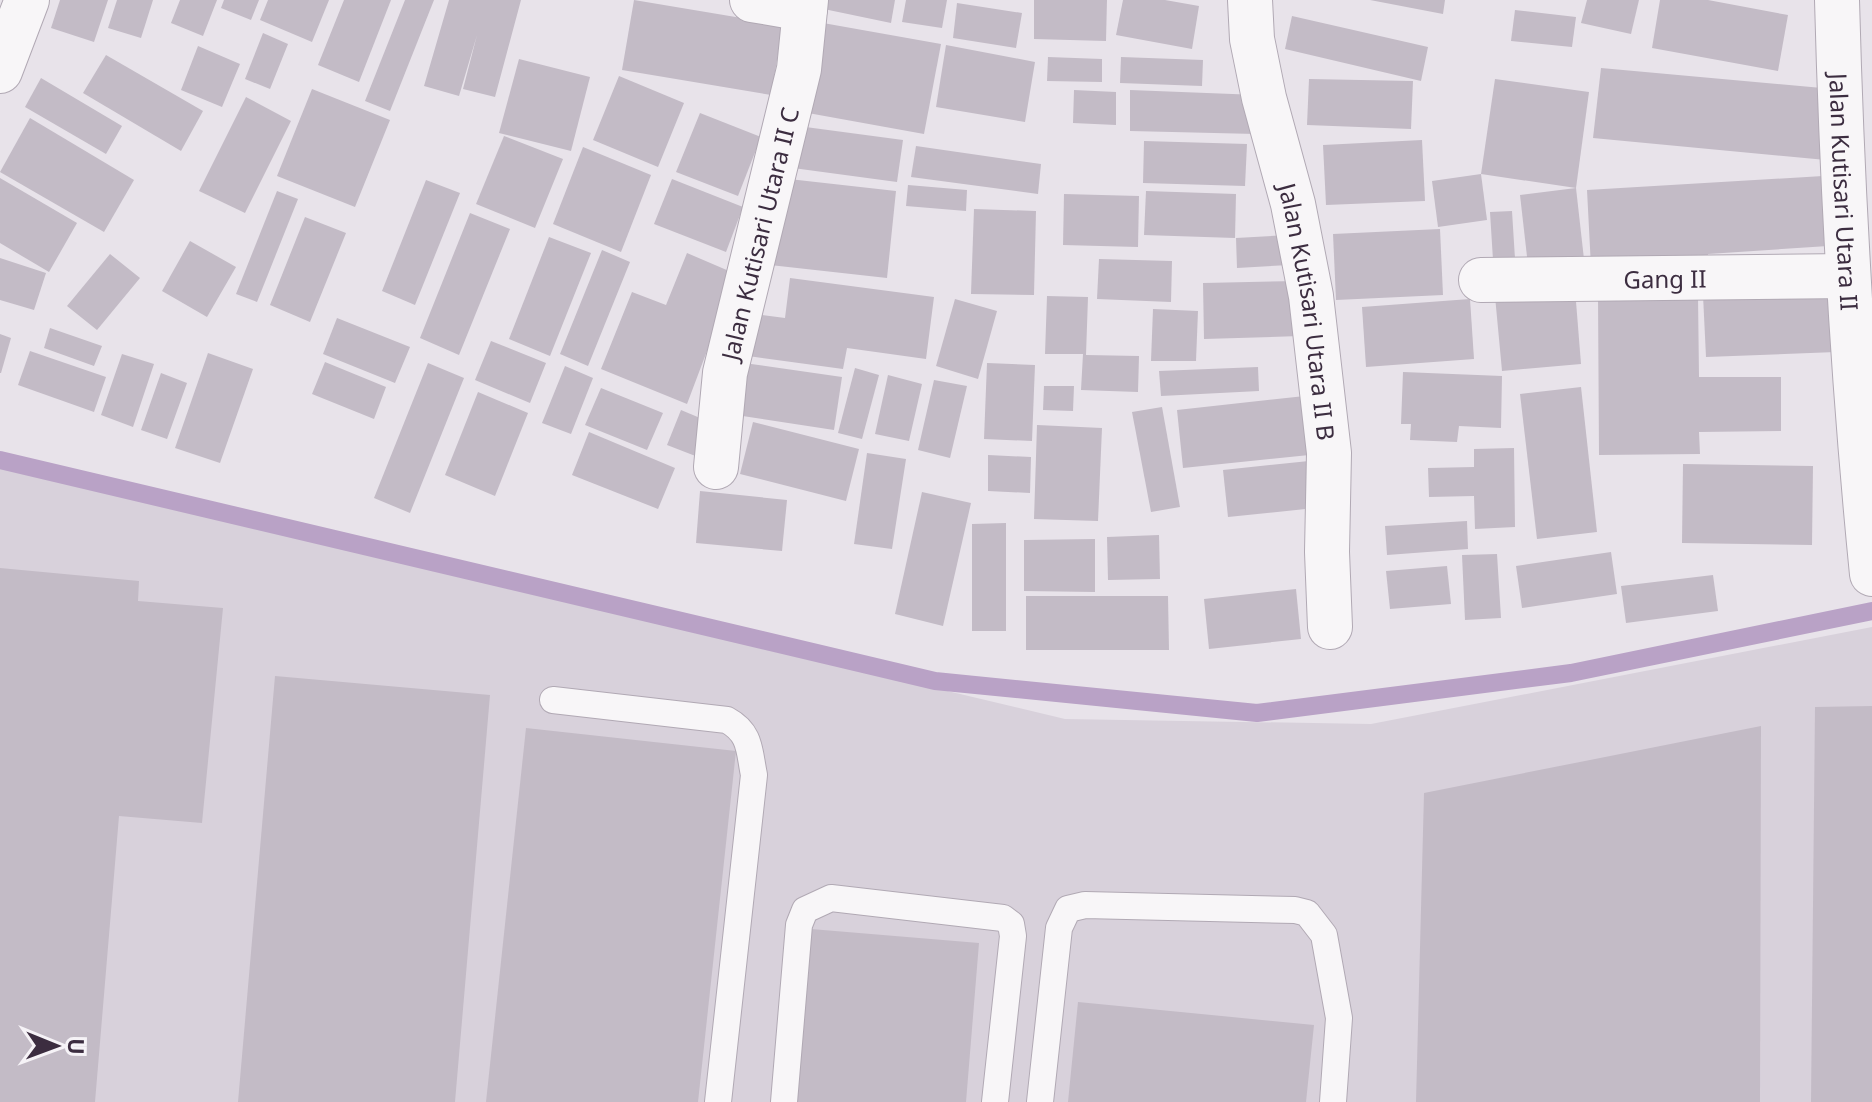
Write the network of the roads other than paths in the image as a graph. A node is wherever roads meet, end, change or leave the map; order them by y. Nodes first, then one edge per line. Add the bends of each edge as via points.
1 (27, 0) edge
2 (752, 0) edge
3 (1250, 0) edge
4 (1837, 0) edge
5 (805, 4) edge
6 (0, 71) edge
7 (1848, 276) junction
8 (1481, 280) dead end
9 (716, 467) dead end
10 (1872, 574) edge
11 (1330, 627) dead end
12 (553, 700) dead end
13 (718, 1102) edge
14 (784, 1102) edge
15 (995, 1102) edge
16 (1040, 1102) edge
17 (1333, 1102) edge

1 - 6 street
2 - 5 street
3 - 11 street, Jalan Kutisari Utara II B via 1264,98 1311,296 1329,453
4 - 7 street, Jalan Kutisari Utara II
5 - 9 street, Jalan Kutisari Utara II C via 799,69 725,373
7 - 8 street, Gang II
7 - 10 street, Jalan Kutisari Utara II
12 - 13 lane via 727,720 746,736 754,775
14 - 15 lane via 799,925 805,910 831,898 1003,918 1011,924
16 - 17 lane via 1059,928 1068,909 1085,905 1307,913 1324,935 1339,1018

